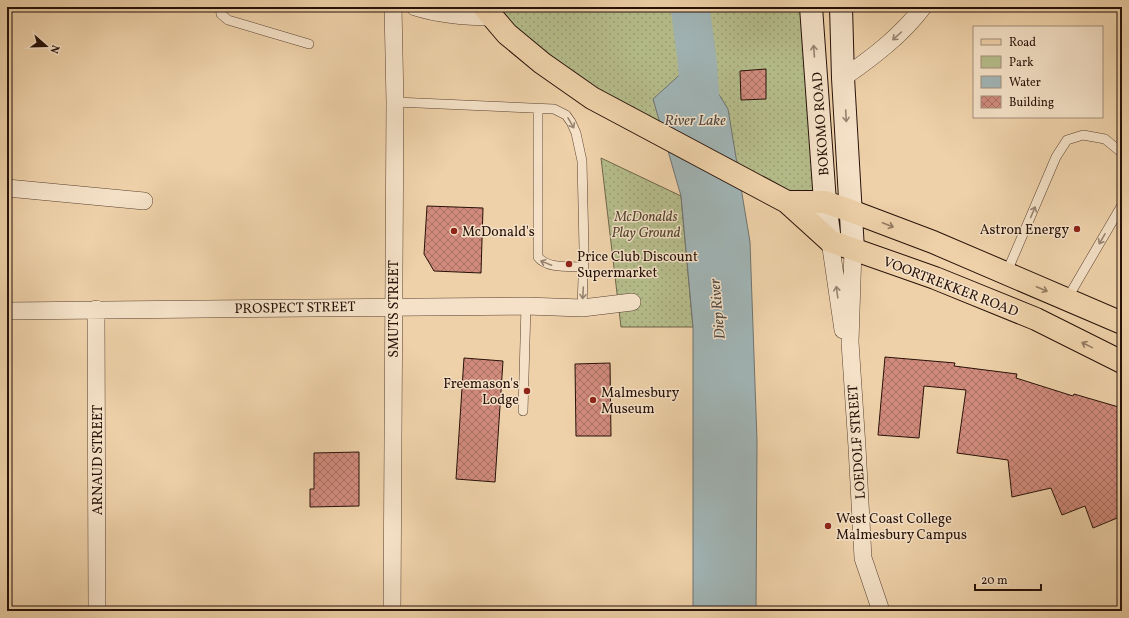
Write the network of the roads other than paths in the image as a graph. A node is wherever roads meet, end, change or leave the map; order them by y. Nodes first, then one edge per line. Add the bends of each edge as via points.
1 (220, 7) edge
2 (393, 7) edge
3 (415, 7) edge
4 (811, 7) edge
5 (841, 7) edge
6 (923, 7) edge
7 (488, 12) edge
8 (309, 44) dead end
9 (843, 78) junction
10 (394, 102) junction
11 (538, 108) junction
12 (1122, 153) edge
13 (7, 188) edge
14 (144, 201) dead end
15 (787, 202) junction
16 (825, 202) junction
17 (1122, 205) edge
18 (851, 211) junction
19 (830, 241) junction
20 (853, 250) junction
21 (584, 267) junction
22 (1006, 274) junction
23 (1067, 299) junction
24 (632, 302) dead end
25 (393, 306) junction
26 (526, 306) junction
27 (582, 308) junction
28 (96, 309) junction
29 (7, 310) edge
30 (1122, 323) edge
31 (850, 342) junction
32 (1122, 362) edge
33 (523, 411) dead end
34 (97, 611) edge
35 (392, 611) edge
36 (881, 611) edge

1 - 8 lane via 221,14 228,20
2 - 10 street, SMUTS STREET
3 - 7 street via 458,15
16 -> 4 main road, BOKOMO ROAD
5 - 9 main road, BOKOMO ROAD
6 -> 9 street via 911,23 869,60
7 - 15 main road, VOORTREKKER ROAD via 507,34 592,98
9 -> 18 main road, BOKOMO ROAD
10 - 11 lane
10 - 25 street, SMUTS STREET
11 -> 21 lane via 554,109 566,115 576,132 582,161
21 -> 11 lane via 549,265 538,258
22 -> 12 lane via 1056,158 1067,140 1083,135 1105,139
13 - 14 street
15 - 16 main road, VOORTREKKER ROAD
15 - 19 main road, VOORTREKKER ROAD
16 - 18 main road, VOORTREKKER ROAD
16 - 19 main road, BOKOMO ROAD
17 -> 23 lane
18 - 20 main road, LOEDOLF STREET
18 -> 22 main road, VOORTREKKER ROAD via 933,242
19 - 20 main road, VOORTREKKER ROAD
31 -> 19 street, LOEDOLF STREET via 842,329
20 - 31 street, LOEDOLF STREET
32 -> 20 main road, VOORTREKKER ROAD via 1036,319 935,278
21 -> 27 lane
22 -> 23 main road, VOORTREKKER ROAD
23 - 30 main road, VOORTREKKER ROAD
24 - 27 street, PROSPECT STREET
25 - 26 street, PROSPECT STREET
25 - 28 street, PROSPECT STREET
25 - 35 street, SMUTS STREET
26 - 27 street, PROSPECT STREET
26 - 33 lane
28 - 29 street, PROSPECT STREET
28 - 34 street, ARNAUD STREET
31 - 36 street, LOEDOLF STREET via 863,558

